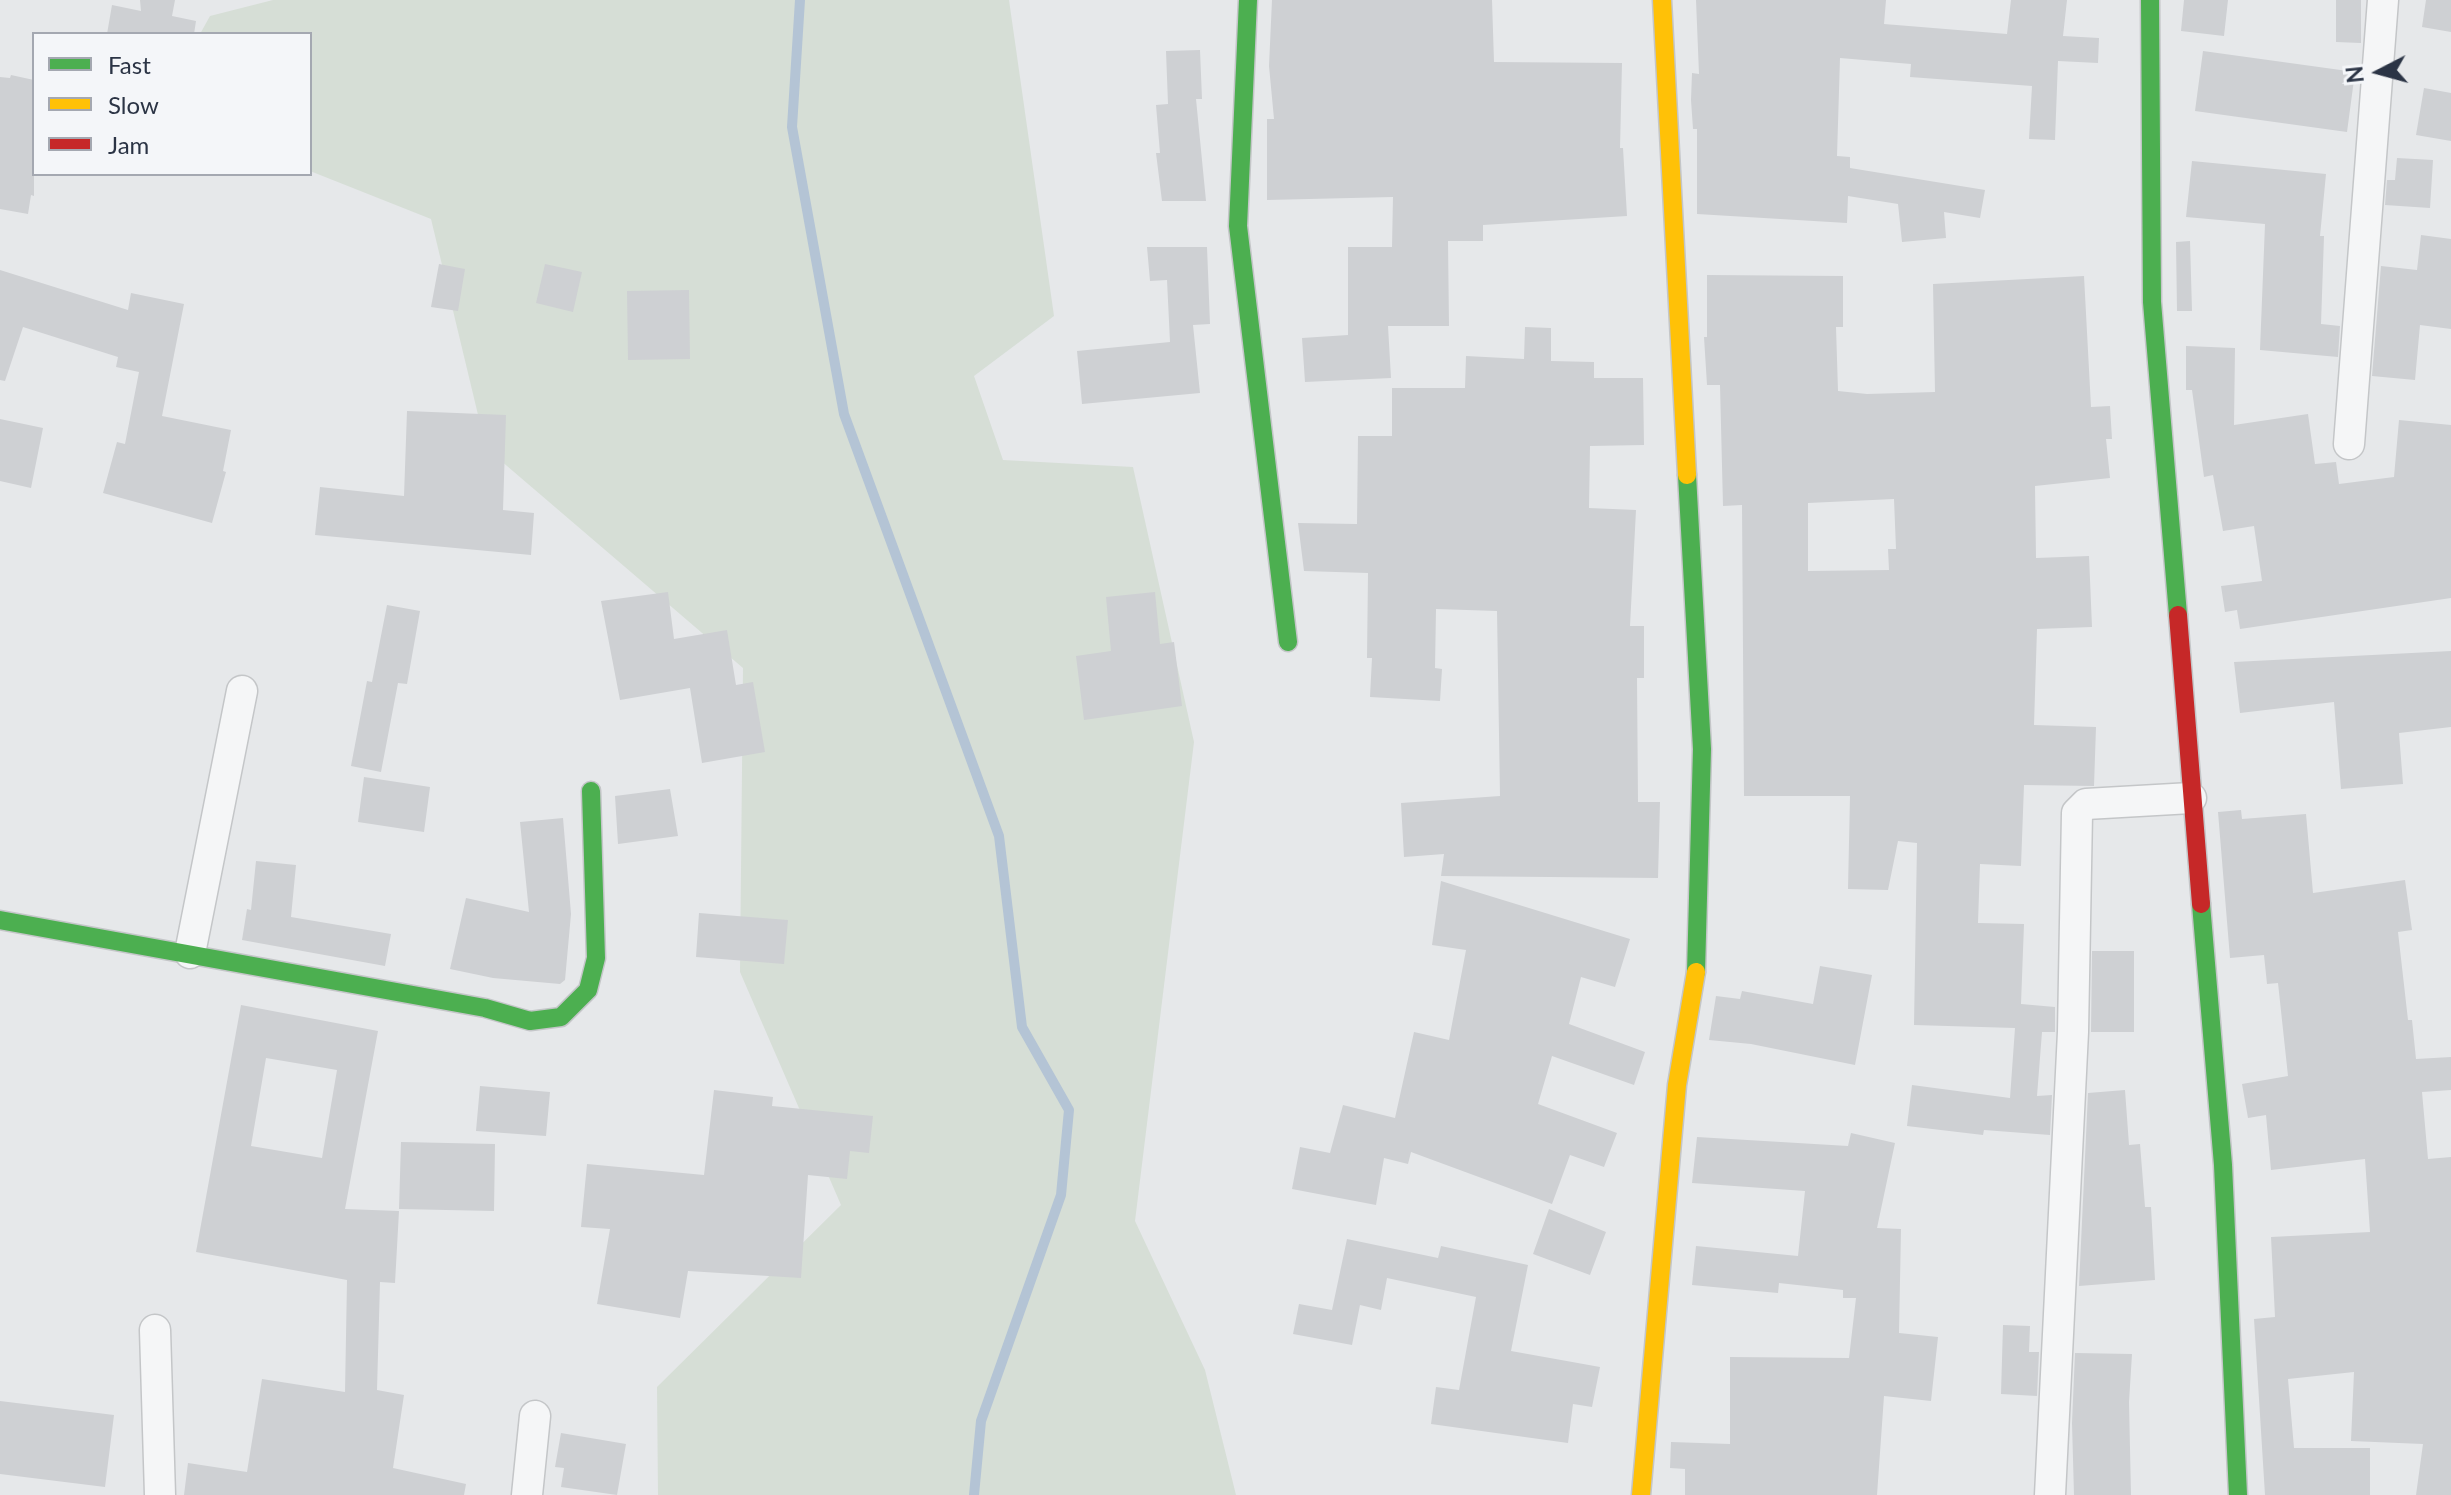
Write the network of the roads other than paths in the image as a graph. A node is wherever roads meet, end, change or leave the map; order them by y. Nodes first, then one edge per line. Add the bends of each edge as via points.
1 (1248, 0) edge
2 (1662, 0) edge
3 (2150, 0) edge
4 (2383, 0) edge
5 (2349, 444) dead end
6 (1288, 642) dead end
7 (242, 691) dead end
8 (591, 791) dead end
9 (2191, 798) junction
10 (0, 920) edge
11 (190, 953) junction
12 (155, 1330) dead end
13 (535, 1416) dead end
14 (160, 1495) edge
15 (527, 1495) edge
16 (1641, 1495) edge
17 (2050, 1495) edge
18 (2238, 1495) edge

1 - 6 street via 1238,226
2 - 16 street via 1702,749 1697,967 1677,1085
3 - 9 street via 2152,302
4 - 5 street
7 - 11 street
8 - 11 street via 596,958 588,990 561,1017 530,1021
9 - 17 street via 2086,804 2077,813 2073,1032
9 - 18 street via 2223,1165
10 - 11 street
12 - 14 street
13 - 15 street

